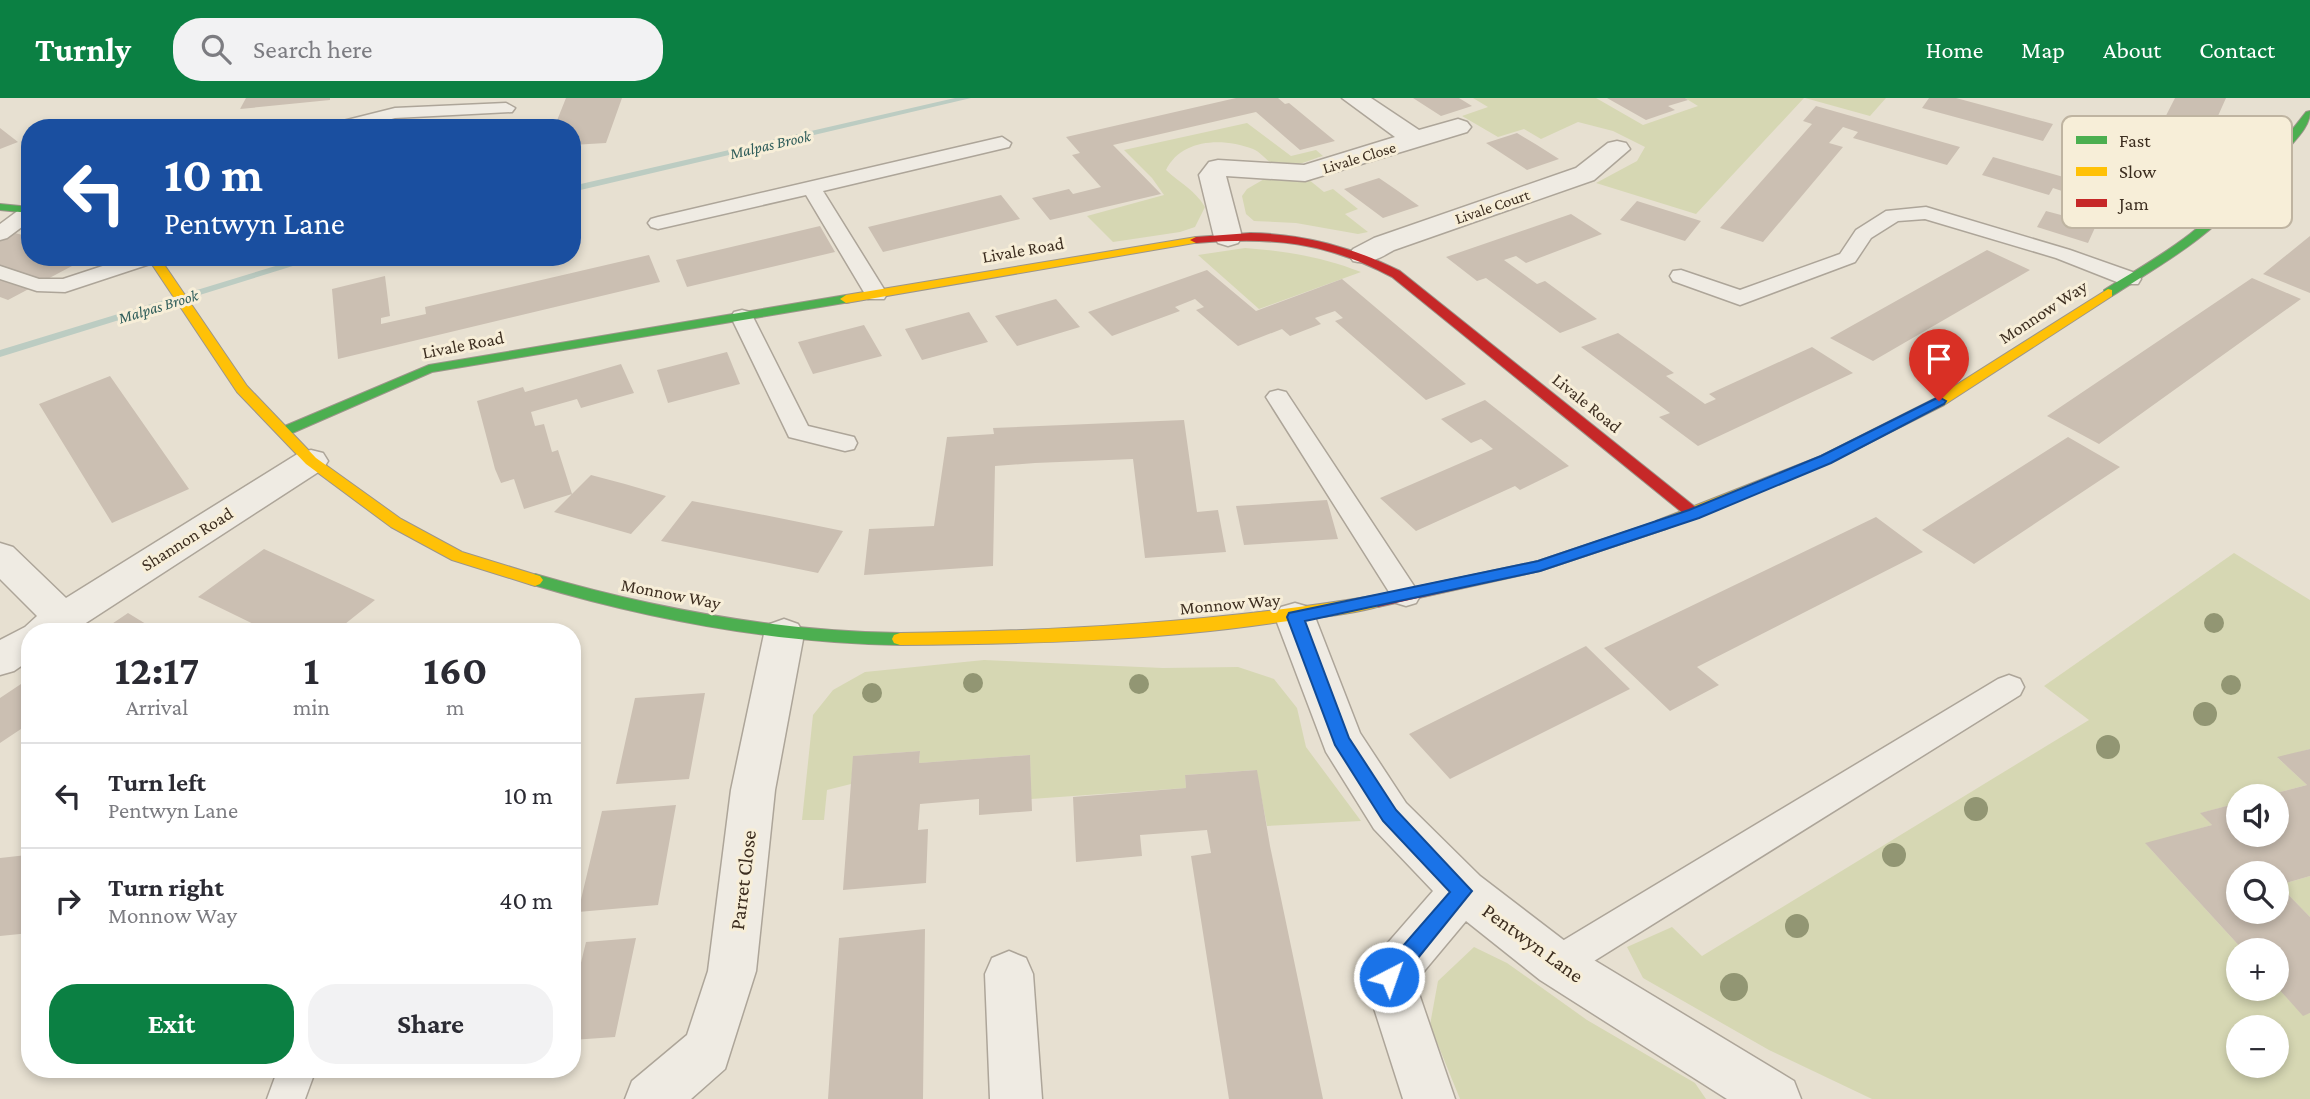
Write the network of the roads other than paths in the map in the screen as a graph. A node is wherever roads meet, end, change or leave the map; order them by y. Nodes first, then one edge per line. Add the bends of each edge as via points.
1 (1354, 98) edge
2 (506, 108) dead end
3 (2310, 114) edge
4 (373, 119) edge
5 (1458, 127) dead end
6 (2292, 138) edge
7 (1415, 139) junction
8 (1002, 143) dead end
9 (1617, 149) dead end
10 (811, 187) junction
11 (0, 207) edge
12 (21, 209) edge
13 (21, 217) edge
14 (658, 223) dead end
15 (2205, 228) edge
16 (0, 234) edge
17 (1228, 236) junction
18 (1363, 255) junction
19 (141, 266) edge
20 (159, 266) edge
21 (0, 272) edge
22 (1681, 276) dead end
23 (2130, 279) junction
24 (876, 294) junction
25 (742, 317) junction
26 (1278, 397) dead end
27 (285, 431) junction
28 (845, 443) dead end
29 (311, 461) junction
30 (1694, 514) junction
31 (0, 556) edge
32 (1406, 596) junction
33 (1295, 617) junction
34 (51, 623) edge
35 (56, 623) edge
36 (784, 634) junction
37 (21, 646) edge
38 (0, 660) edge
39 (2009, 687) dead end
40 (1463, 891) junction
41 (1557, 964) junction
42 (1010, 974) dead end
43 (294, 1078) edge
44 (286, 1099) edge
45 (651, 1099) edge
46 (1016, 1099) edge
47 (1429, 1099) edge
48 (1775, 1099) edge

1 - 7 street, Livale Close
2 - 4 lane via 396,113
3 - 6 street, Monnow Way
5 - 7 street
7 - 17 street, Livale Close via 1305,173 1218,168 1212,176
8 - 10 lane
9 - 18 street, Livale Court via 1585,174
10 - 14 lane
10 - 24 lane
11 - 12 street
13 - 16 lane
15 - 23 street, Monnow Way
17 - 18 street, Livale Road via 1293,240
17 - 24 street, Livale Road
18 - 30 street, Livale Road via 1396,274
19 - 21 lane via 65,286 37,285
20 - 27 street, Monnow Way via 242,389
22 - 23 lane via 1740,298 1848,258 1863,234 1893,215 1926,213
23 - 30 street, Monnow Way via 1939,401 1826,459
24 - 25 street, Livale Road
25 - 27 street, Livale Road via 429,369
25 - 28 lane via 798,431
26 - 32 lane
27 - 29 street, Monnow Way
29 - 35 street, Shannon Road
29 - 36 street, Monnow Way via 397,523 457,556 608,601
30 - 32 street, Monnow Way via 1540,566
31 - 34 street, Shannon Road
32 - 33 street, Monnow Way
33 - 36 street, Monnow Way via 1029,638 867,639
33 - 40 street, Pentwyn Lane via 1341,740 1390,816
36 - 45 street, Parret Close via 753,790 732,971 707,1051
37 - 38 street
39 - 41 lane
40 - 41 street, Pentwyn Lane
40 - 47 street via 1389,977
41 - 48 street, Pentwyn Lane
42 - 46 street
43 - 44 lane

